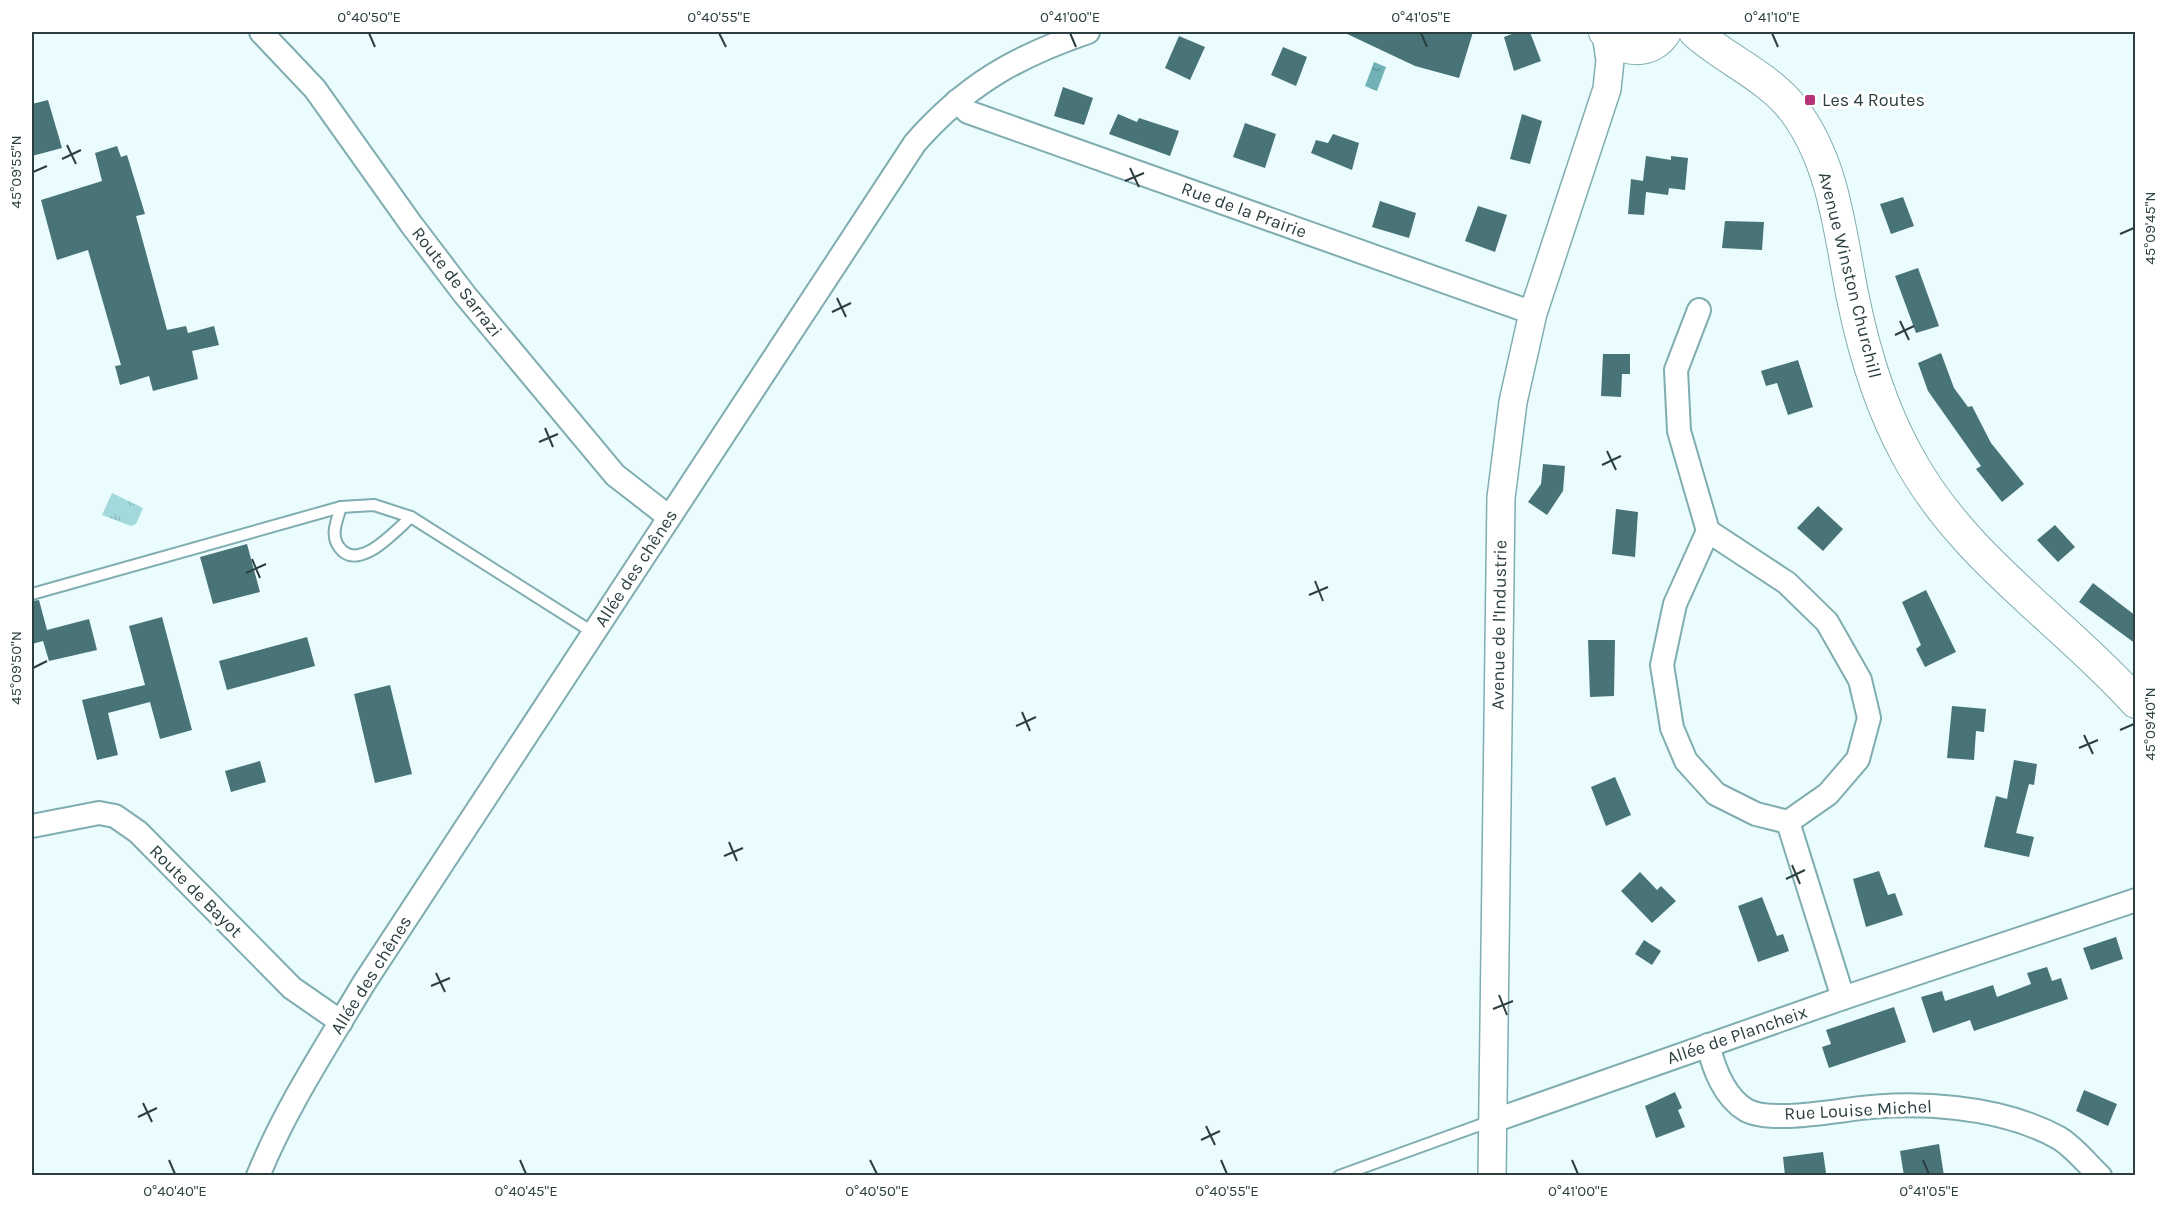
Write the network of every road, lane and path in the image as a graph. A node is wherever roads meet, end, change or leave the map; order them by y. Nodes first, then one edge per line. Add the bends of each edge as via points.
1 (261, 32) edge
2 (1088, 32) edge
3 (1606, 32) edge
4 (1654, 41) edge
5 (1705, 41) edge
6 (1607, 89) junction
7 (957, 101) junction
8 (1699, 310) dead end
9 (1533, 313) junction
10 (341, 507) junction
11 (411, 517) junction
12 (669, 517) junction
13 (1708, 531) junction
14 (32, 594) edge
15 (594, 633) junction
16 (2136, 702) edge
17 (1788, 822) junction
18 (32, 826) edge
19 (2136, 900) edge
20 (1843, 998) junction
21 (341, 1022) junction
22 (1708, 1045) junction
23 (1493, 1121) junction
24 (258, 1176) edge
25 (1339, 1176) edge
26 (1492, 1176) edge
27 (2100, 1176) edge

1 - 12 street, Route de Sarrazi via 315,89 465,295 615,475
2 - 7 street, Allée des chênes via 1030,55 983,80
3 - 4 main road, Avenue Winston Churchill via 1622,46
3 - 6 street, Avenue de l'Industrie via 1610,60
4 - 5 main road, Avenue Winston Churchill
4 - 6 street, Avenue de l'Industrie via 1622,65
5 - 16 main road, Avenue Winston Churchill via 1772,88 1793,109 1820,156 1839,219 1854,303 1876,384 1889,419 1925,487 1953,525 1992,566
6 - 9 street, Avenue de l'Industrie
7 - 9 street, Rue de la Prairie via 968,111
7 - 12 street, Allée des chênes via 915,143
8 - 13 street via 1676,370 1679,431
9 - 23 street, Avenue de l'Industrie via 1513,402 1501,498
10 - 11 lane via 374,505
10 - 11 lane via 334,527 337,545 346,555 355,556 376,548
10 - 14 lane
11 - 15 lane
12 - 15 street, Allée des chênes
13 - 17 street via 1675,604 1662,665 1672,728 1686,761 1716,794 1756,814
13 - 17 street via 1787,583 1827,622 1860,680 1869,718 1858,759 1828,794
15 - 21 street, Allée des chênes
17 - 20 street
18 - 21 street, Route de Bayot via 99,813 116,816 138,832 292,988
19 - 20 street, Allée de Plancheix
20 - 22 street, Allée de Plancheix
21 - 24 street, Allée des chênes via 279,1127
22 - 23 street, Allée de Plancheix
22 - 27 street, Rue Louise Michel via 1723,1088 1747,1111 1793,1117 1865,1107 1946,1106 1998,1115 2061,1139
23 - 25 lane, Allée de Plancheix
23 - 26 street, Avenue de l'Industrie

